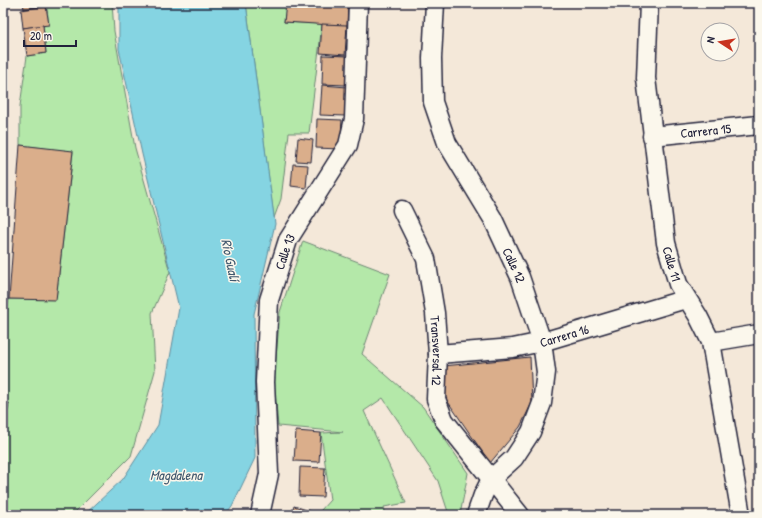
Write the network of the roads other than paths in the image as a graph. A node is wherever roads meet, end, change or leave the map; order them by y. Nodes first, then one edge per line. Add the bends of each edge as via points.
1 (358, 3) edge
2 (435, 3) edge
3 (649, 3) edge
4 (759, 125) edge
5 (652, 136) junction
6 (402, 210) dead end
7 (686, 298) junction
8 (759, 334) edge
9 (542, 342) junction
10 (711, 342) junction
11 (438, 354) junction
12 (491, 479) junction
13 (260, 515) edge
14 (476, 515) edge
15 (520, 515) edge
16 (740, 515) edge

1 - 13 street, Calle 13 via 354,119 348,145 288,240 269,300 265,382 269,474
2 - 9 street, Calle 12 via 433,102 446,143 493,219 520,277
3 - 5 street, Calle 11 via 646,78
4 - 5 street, Carrera 15
5 - 7 street, Calle 11 via 666,243 678,284
6 - 11 street, Transversal 12 via 426,259
7 - 9 street, Carrera 16
7 - 10 street, Calle 11
8 - 10 street
9 - 11 street, Carrera 16 via 513,348
9 - 12 street, Calle 12 via 546,372 542,403 531,432 514,458
10 - 16 street, Calle 11
11 - 12 street, Transversal 12 via 436,399 444,420
12 - 14 street
12 - 15 street

